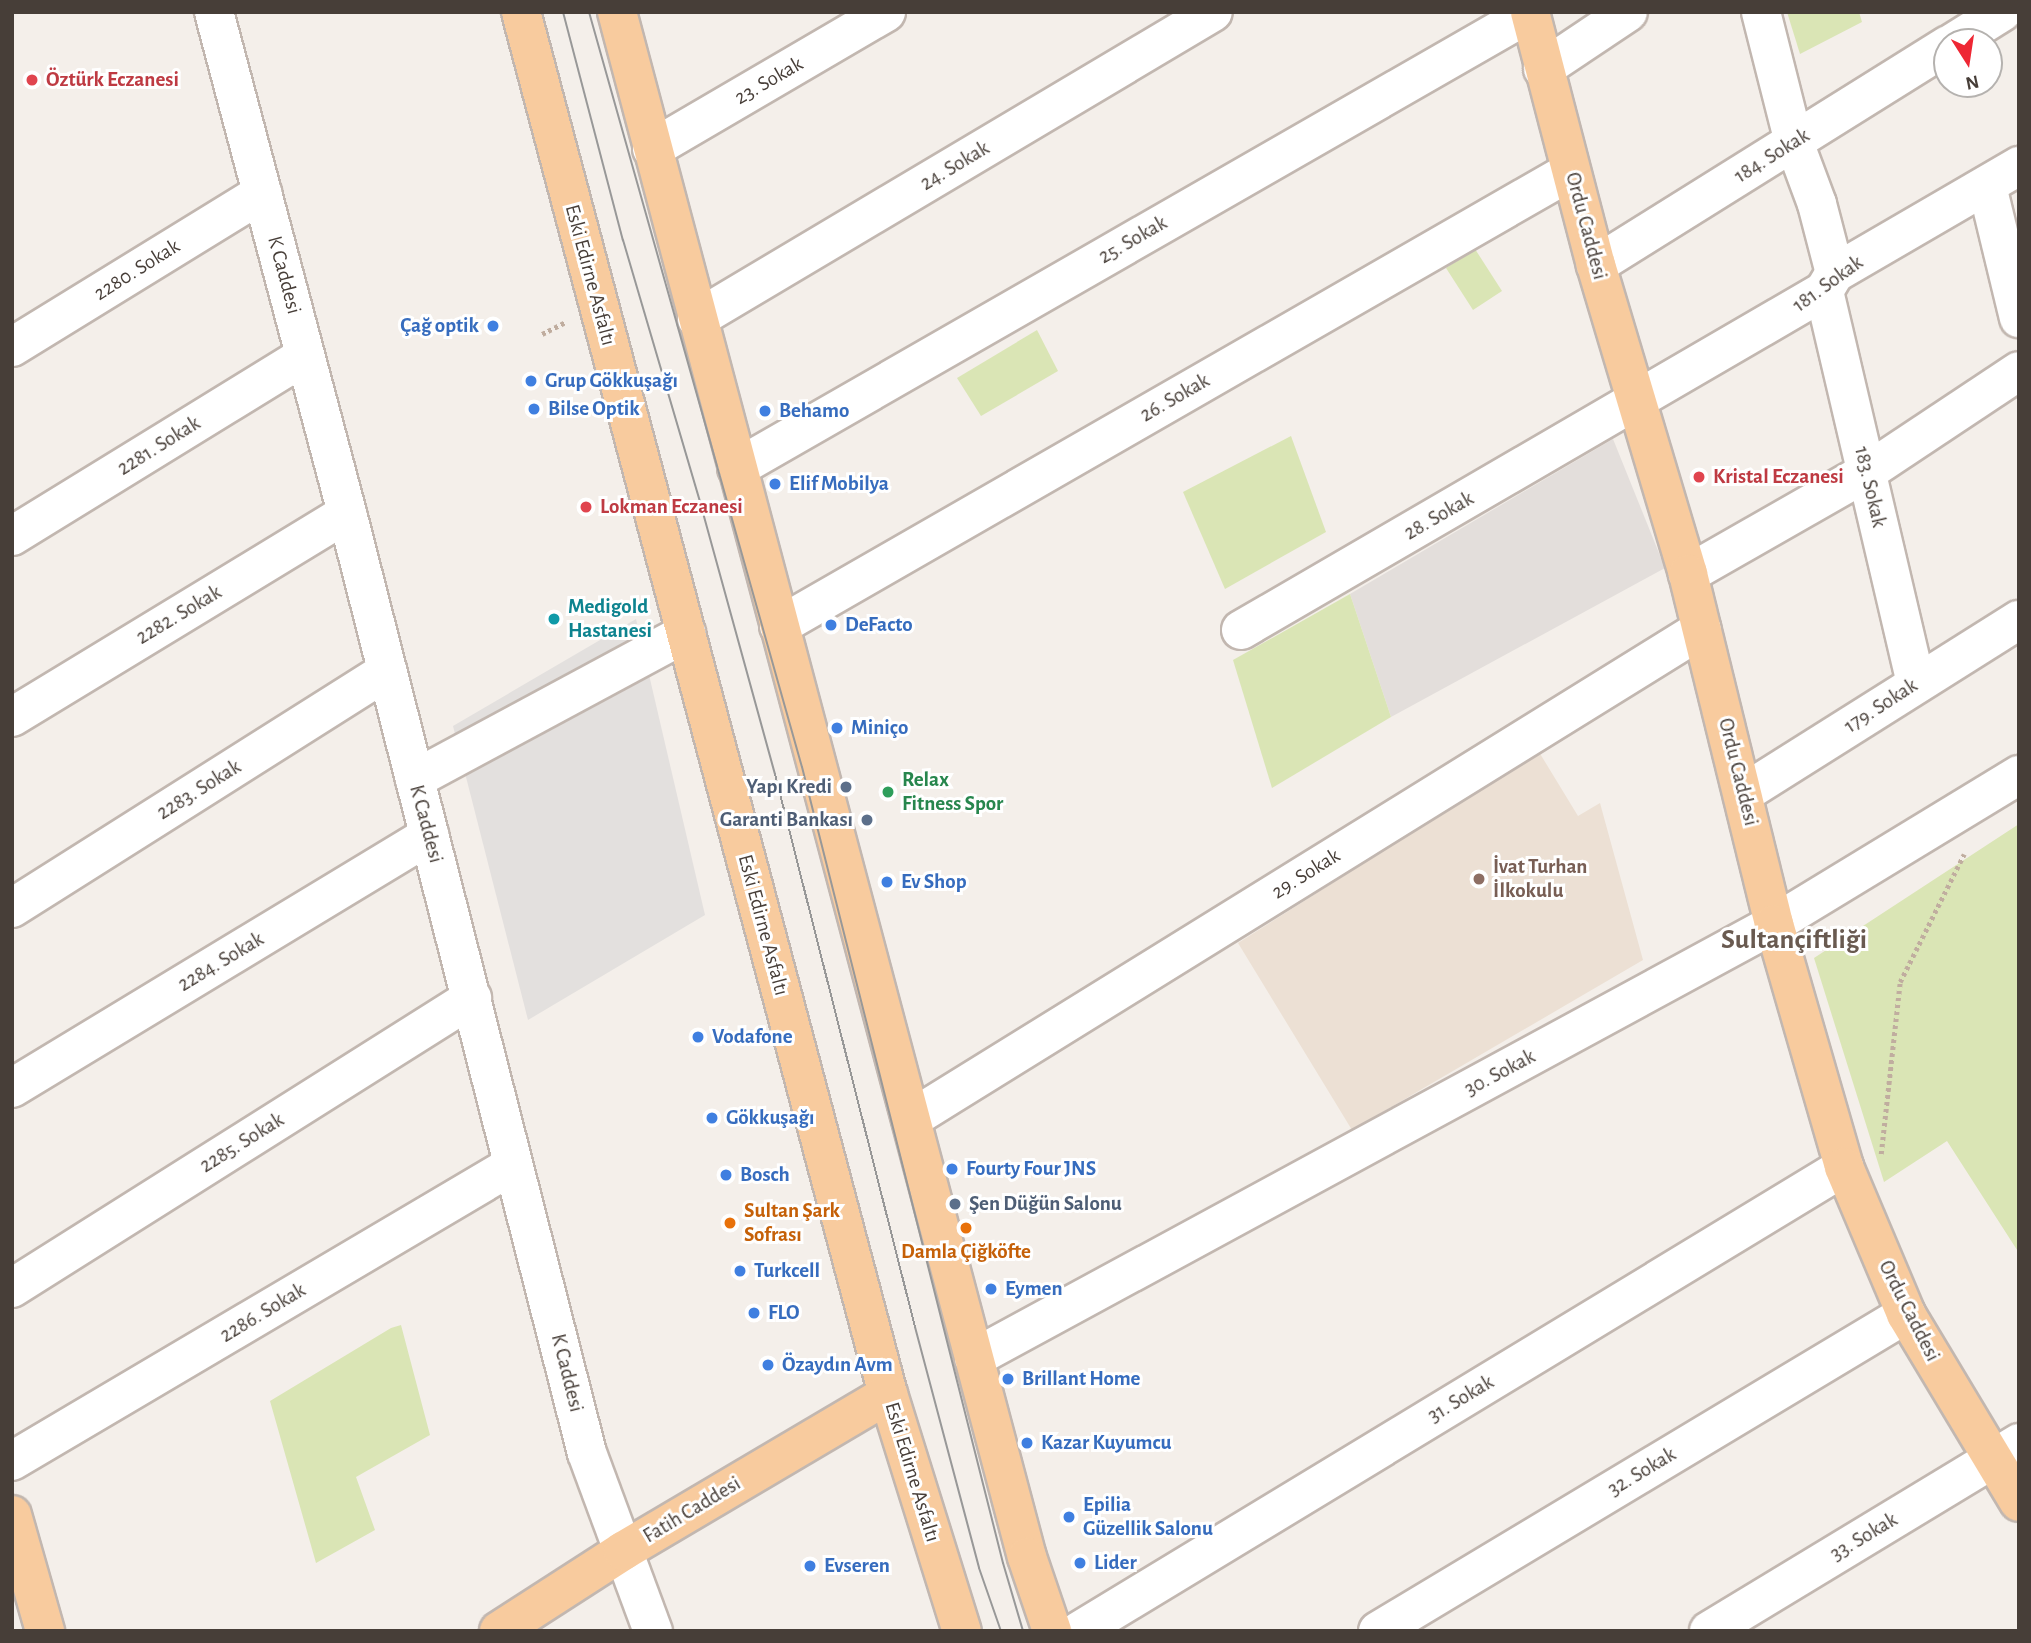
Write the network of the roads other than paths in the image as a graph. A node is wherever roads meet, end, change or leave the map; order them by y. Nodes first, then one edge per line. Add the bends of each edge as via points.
1 (214, 12) edge
2 (522, 12) edge
3 (617, 12) edge
4 (886, 12) edge
5 (1213, 12) edge
6 (1628, 12) edge
7 (1761, 12) edge
8 (1530, 13) edge
9 (1933, 51) edge
10 (1543, 69) junction
11 (1794, 142) junction
12 (652, 149) junction
13 (2019, 166) edge
14 (1571, 171) junction
15 (1987, 186) junction
16 (262, 193) junction
17 (1596, 265) junction
18 (1829, 282) junction
19 (2019, 318) edge
20 (698, 319) junction
21 (12, 347) edge
22 (305, 356) junction
23 (2019, 371) edge
24 (1638, 402) junction
25 (737, 468) junction
26 (1867, 472) junction
27 (347, 513) junction
28 (12, 536) edge
29 (1688, 574) junction
30 (2019, 620) edge
31 (779, 626) junction
32 (1702, 629) junction
33 (1241, 630) dead end
34 (685, 633) junction
35 (387, 671) junction
36 (1916, 683) junction
37 (12, 717) edge
38 (2019, 775) edge
39 (415, 779) junction
40 (1744, 793) junction
41 (429, 835) junction
42 (12, 908) edge
43 (1774, 925) junction
44 (472, 998) junction
45 (12, 1088) edge
46 (911, 1119) junction
47 (513, 1166) junction
48 (1844, 1167) junction
49 (12, 1288) edge
50 (1906, 1314) junction
51 (974, 1358) junction
52 (888, 1394) junction
53 (2006, 1451) edge
54 (12, 1461) edge
55 (2019, 1502) edge
56 (12, 1515) edge
57 (623, 1551) junction
58 (45, 1631) edge
59 (499, 1631) edge
60 (653, 1631) edge
61 (962, 1631) edge
62 (1052, 1631) edge
63 (1079, 1631) edge
64 (1378, 1631) edge
65 (1709, 1631) edge

1 - 16 street, K Caddesi
2 - 34 main road, Eski Edirne Asfaltı
3 - 12 main road
4 - 12 street, 23. Sokak
5 - 20 street, 24. Sokak
6 - 10 street
7 - 11 street, 183. Sokak
8 - 10 main road, Ordu Caddesi
8 - 25 street, 25. Sokak
9 - 11 street, 184. Sokak
10 - 14 main road, Ordu Caddesi
11 - 17 street, 184. Sokak
11 - 18 street, 183. Sokak via 1817,204
12 - 20 main road
13 - 15 street, 181. Sokak
14 - 17 main road, Ordu Caddesi
14 - 31 street, 26. Sokak
15 - 18 street, 181. Sokak
15 - 19 street
16 - 21 street, 2280. Sokak
16 - 22 street, K Caddesi
17 - 24 main road, Ordu Caddesi
18 - 24 street, 181. Sokak
18 - 26 street, 183. Sokak
20 - 25 main road
22 - 27 street, K Caddesi
22 - 28 street, 2281. Sokak
23 - 26 street
24 - 29 main road, Ordu Caddesi
24 - 33 street, 28. Sokak
25 - 31 main road
26 - 29 street
26 - 36 street, 183. Sokak
27 - 35 street, K Caddesi
27 - 37 street, 2282. Sokak
29 - 32 main road, Ordu Caddesi
30 - 36 street, 179. Sokak
31 - 46 main road
32 - 40 main road, Ordu Caddesi
32 - 46 street, 29. Sokak
34 - 39 street
34 - 52 main road, Eski Edirne Asfaltı
35 - 39 street, K Caddesi
35 - 42 street, 2283. Sokak
36 - 40 street, 179. Sokak
38 - 43 street, 30. Sokak
39 - 41 street, K Caddesi
40 - 43 main road, Ordu Caddesi
41 - 44 street, K Caddesi
41 - 45 street, 2284. Sokak
43 - 48 main road, Ordu Caddesi
43 - 51 street, 30. Sokak
44 - 47 street, K Caddesi
44 - 49 street, 2285. Sokak
46 - 51 main road
47 - 54 street, 2286. Sokak
47 - 57 street, K Caddesi via 587,1453
48 - 50 main road, Ordu Caddesi
48 - 63 street, 31. Sokak
50 - 53 main road, Ordu Caddesi
50 - 64 street, 32. Sokak
51 - 62 main road via 1027,1557
52 - 57 main road, Fatih Caddesi
52 - 61 main road, Eski Edirne Asfaltı
53 - 55 main road, Ordu Caddesi
53 - 65 street, 33. Sokak
56 - 58 main road
57 - 59 main road, Fatih Caddesi
57 - 60 street, K Caddesi

